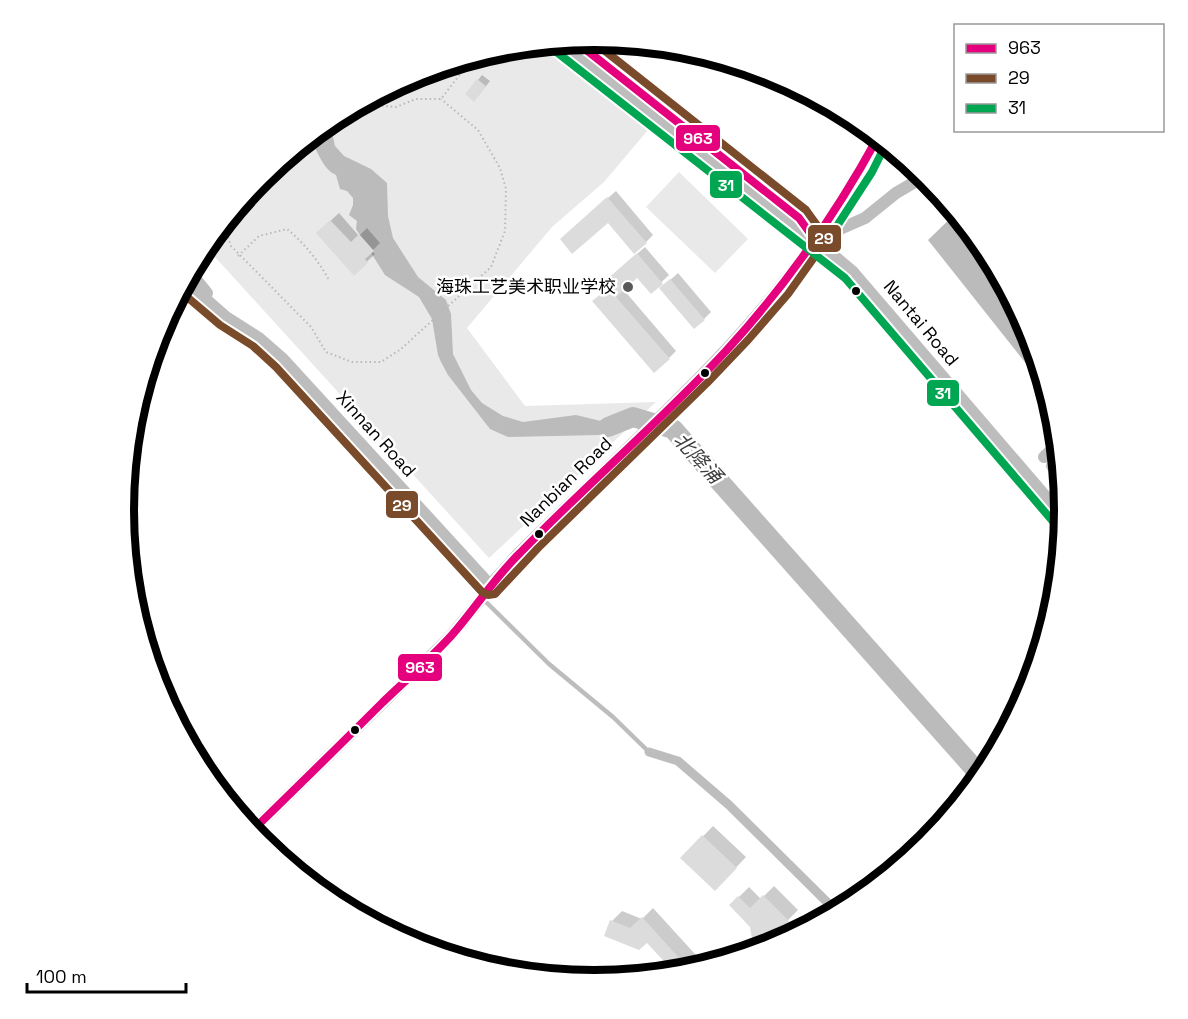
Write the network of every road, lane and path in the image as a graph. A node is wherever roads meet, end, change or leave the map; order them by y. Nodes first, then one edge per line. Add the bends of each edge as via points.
1 (571, 50) edge
2 (586, 50) edge
3 (465, 68) edge
4 (441, 99) junction
5 (375, 105) edge
6 (874, 145) edge
7 (916, 181) edge
8 (227, 233) edge
9 (816, 240) junction
10 (238, 256) junction
11 (196, 280) edge
12 (329, 280) dead end
13 (192, 287) edge
14 (226, 317) junction
15 (1054, 506) edge
16 (490, 585) junction
17 (482, 598) junction
18 (649, 752) joint
19 (259, 824) edge
20 (829, 905) edge

1 - 9 street, Nantai Road via 793,226
2 - 9 street, Nantai Road via 799,218
3 - 4 path
4 - 5 path via 417,99 396,107
4 - 10 path via 478,130 500,168 507,189 505,231 491,267 401,350 381,362 352,362 326,352 298,312
6 - 9 street, Nanbian Road
7 - 9 street via 865,218
8 - 10 path
9 - 15 street, Nantai Road via 871,291
9 - 16 street, Nanbian Road via 726,351
10 - 12 path via 259,236 287,229 319,262
11 - 14 street, Xinnan Road
13 - 14 street, Xinnan Road
14 - 16 street, Xinnan Road via 283,359
16 - 17 street, Nanbian Road
17 - 18 lane via 549,664
17 - 19 street, Nanbian Road via 450,637
18 - 20 street via 678,761

